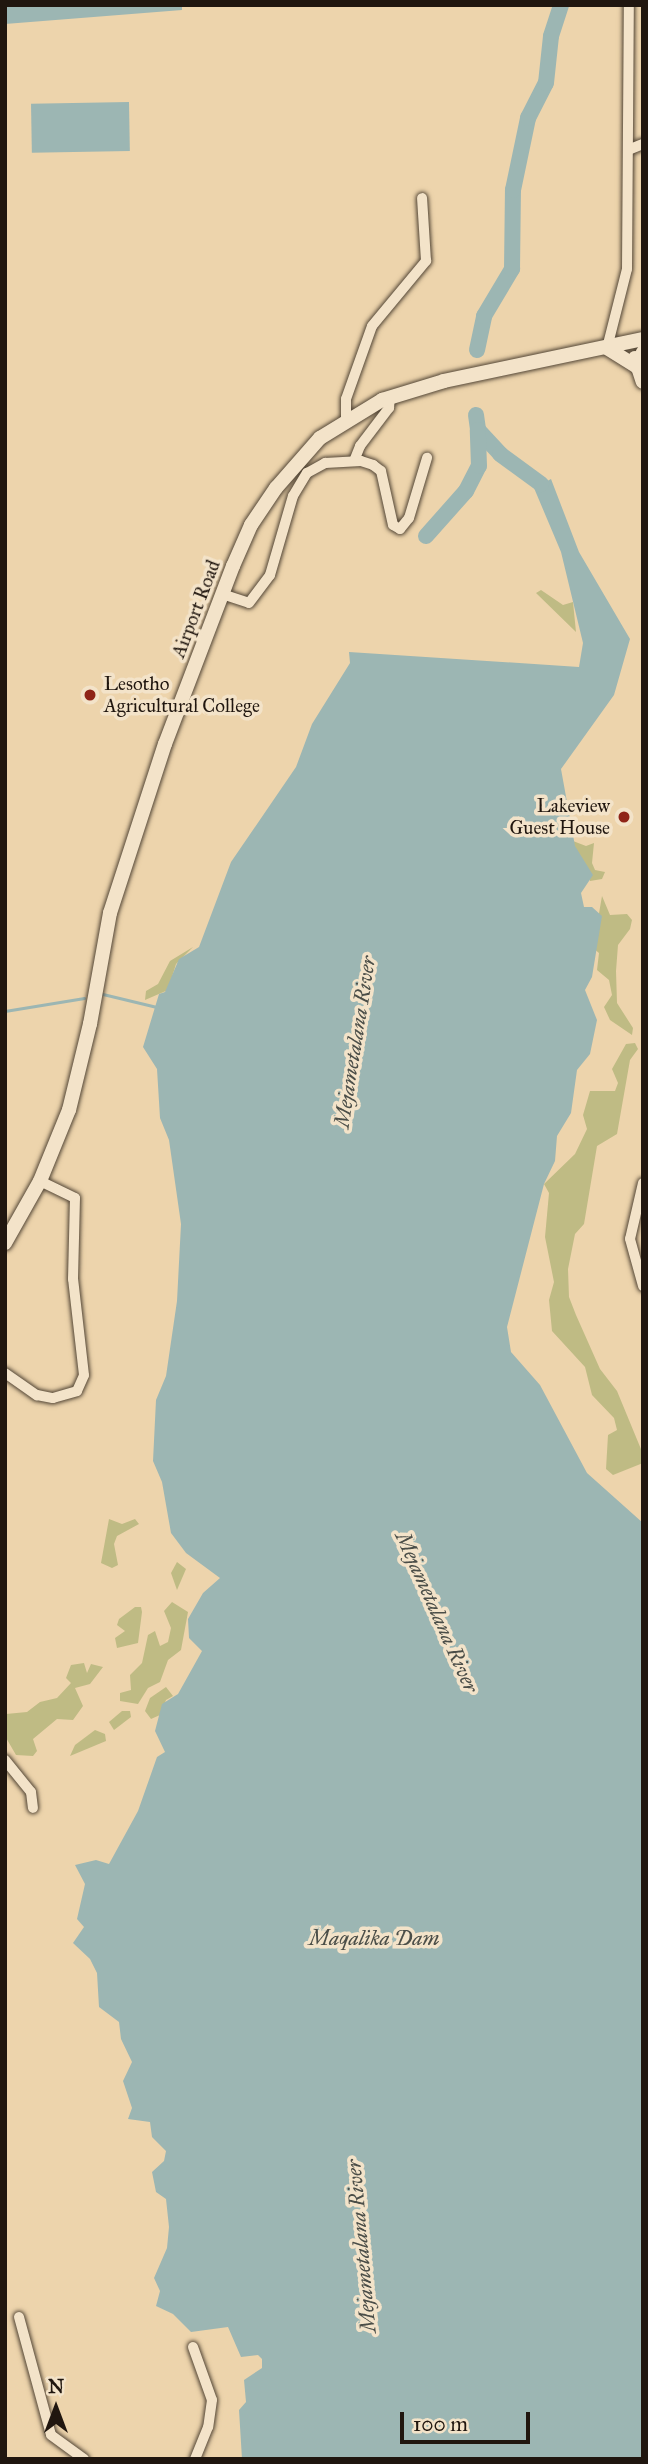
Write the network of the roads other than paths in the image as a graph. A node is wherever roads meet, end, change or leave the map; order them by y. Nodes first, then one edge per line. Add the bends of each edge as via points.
1 (628, 5) edge
2 (643, 144) edge
3 (628, 150) junction
4 (422, 198) dead end
5 (639, 345) edge
6 (607, 348) junction
7 (637, 367) junction
8 (643, 383) edge
9 (390, 397) junction
10 (346, 420) junction
11 (427, 458) dead end
12 (354, 461) junction
13 (222, 594) junction
14 (40, 1181) junction
15 (643, 1183) edge
16 (5, 1243) edge
17 (643, 1286) edge
18 (5, 1373) edge
19 (5, 1760) edge
20 (33, 1808) dead end
21 (19, 2317) dead end
22 (193, 2347) dead end
23 (84, 2459) edge
24 (194, 2459) edge

1 - 3 street
2 - 3 street
3 - 6 street via 627,270
4 - 10 street via 426,261 372,326 346,399
5 - 6 main road, Airport Road
5 - 7 main road
6 - 7 main road
6 - 9 main road, Airport Road
7 - 8 main road
9 - 10 main road, Airport Road
9 - 12 street via 389,408
10 - 13 main road, Airport Road via 320,438 276,488 251,525
11 - 12 street via 412,510 400,529 393,525 382,471
12 - 13 street via 325,463 299,484 270,575 248,603
13 - 14 main road, Airport Road via 134,833 110,913 82,1062 69,1110
14 - 16 main road, Airport Road
14 - 18 street via 75,1198 73,1279 84,1375 77,1391 52,1398 37,1395
15 - 17 street via 631,1239
19 - 20 street via 32,1791
21 - 23 street via 51,2435
22 - 24 street via 212,2400 208,2427

